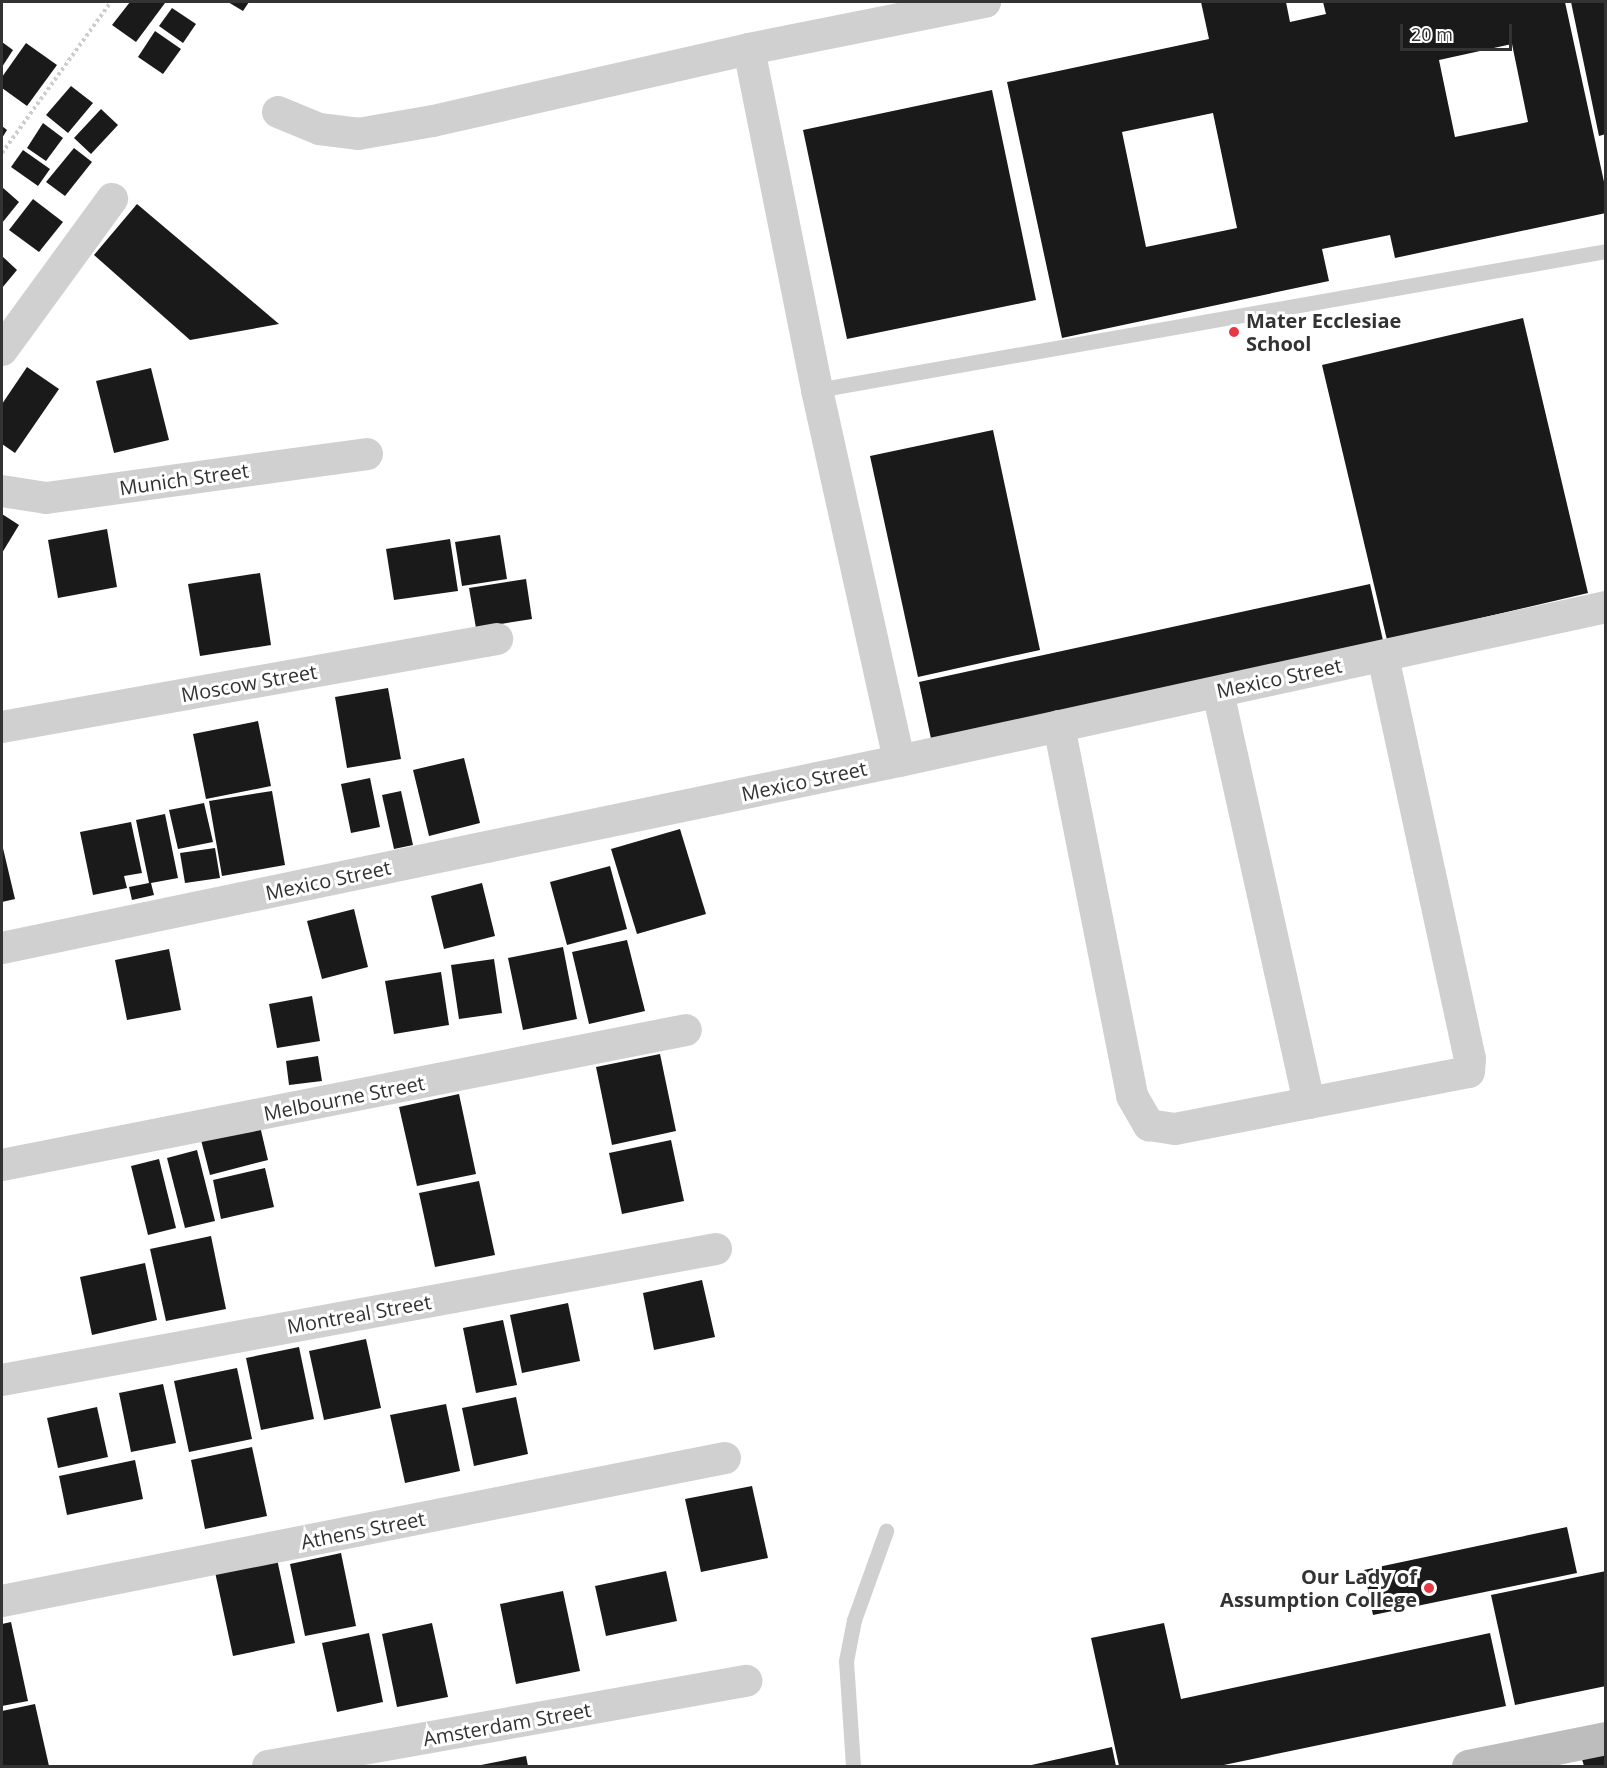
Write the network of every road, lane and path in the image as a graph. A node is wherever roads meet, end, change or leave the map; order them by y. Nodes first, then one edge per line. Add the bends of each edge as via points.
1 (111, 2) edge
2 (986, 2) edge
3 (749, 49) junction
4 (278, 112) dead end
5 (2, 153) edge
6 (112, 199) dead end
7 (1605, 251) edge
8 (2, 350) edge
9 (817, 390) junction
10 (367, 454) dead end
11 (2, 491) edge
12 (1605, 607) edge
13 (497, 639) dead end
14 (1383, 656) junction
15 (1218, 692) junction
16 (1059, 726) junction
17 (2, 727) edge
18 (899, 761) junction
19 (2, 948) edge
20 (686, 1030) dead end
21 (1309, 1103) junction
22 (2, 1165) edge
23 (716, 1249) dead end
24 (2, 1380) edge
25 (725, 1458) dead end
26 (886, 1531) dead end
27 (2, 1601) edge
28 (747, 1681) dead end
29 (1605, 1738) edge
30 (268, 1767) edge
31 (853, 1767) edge
32 (1468, 1767) edge

1 - 5 path
2 - 3 street
3 - 4 street via 433,121 358,134 319,129
3 - 9 street
6 - 8 street
7 - 9 lane
9 - 18 street
10 - 11 street, Munich Street via 46,498
12 - 14 street, Mexico Street
13 - 17 street, Moscow Street
14 - 15 street, Mexico Street
14 - 21 street via 1470,1059 1469,1072
15 - 16 street, Mexico Street
15 - 21 street
16 - 18 street, Mexico Street
16 - 21 street via 1132,1096 1149,1125 1175,1129
18 - 19 street, Mexico Street
20 - 22 street, Melbourne Street
23 - 24 street, Montreal Street
25 - 27 street, Athens Street
26 - 31 lane via 854,1620 846,1661
28 - 30 street, Amsterdam Street
29 - 32 main road

